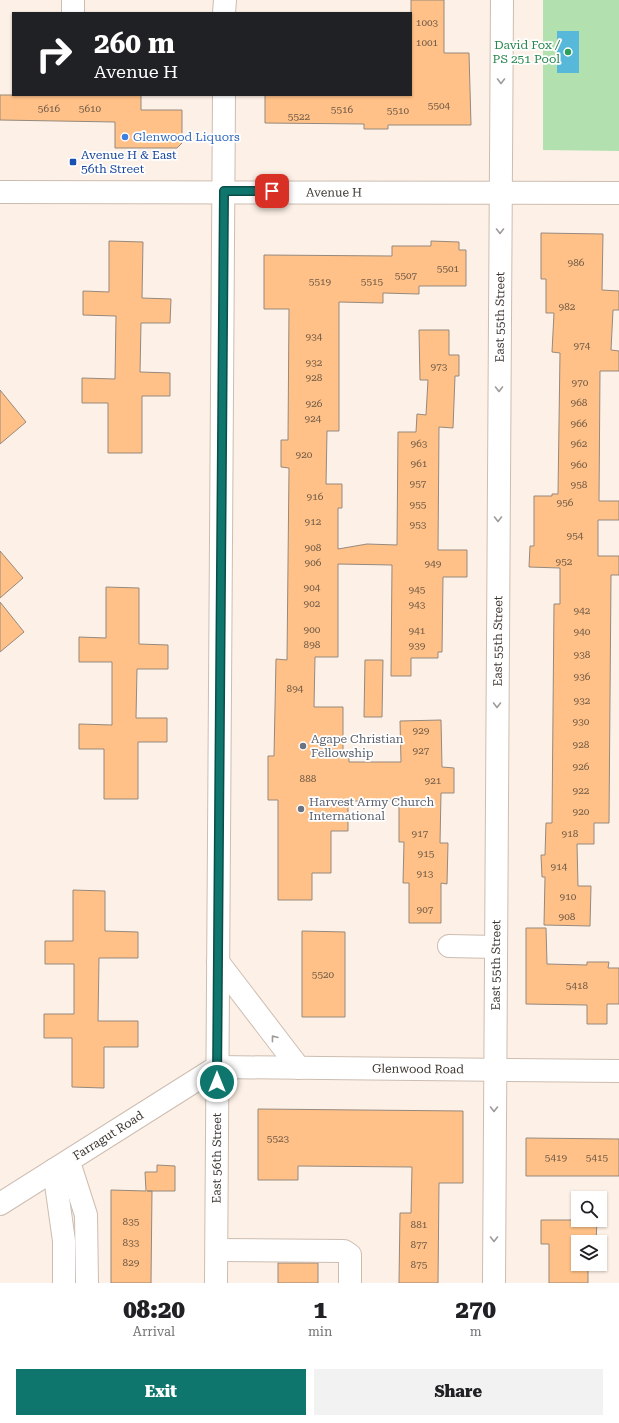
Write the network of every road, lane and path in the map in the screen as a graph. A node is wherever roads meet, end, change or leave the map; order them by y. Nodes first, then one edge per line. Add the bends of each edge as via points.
1 (72, 0) edge
2 (224, 0) edge
3 (502, 0) edge
4 (72, 12) edge
5 (224, 12) edge
6 (224, 96) edge
7 (224, 191) junction
8 (0, 192) edge
9 (501, 192) junction
10 (619, 193) edge
11 (449, 946) dead end
12 (495, 947) junction
13 (218, 962) junction
14 (217, 1067) junction
15 (299, 1068) junction
16 (495, 1070) junction
17 (619, 1071) edge
18 (62, 1166) junction
19 (0, 1204) edge
20 (217, 1250) junction
21 (64, 1283) edge
22 (87, 1283) edge
23 (216, 1283) edge
24 (350, 1283) edge
25 (494, 1283) edge

1 - 4 street
2 - 5 street
3 -> 9 street, East 55th Street
6 - 7 street, East 56th Street
7 - 8 street, Avenue H
7 - 9 street, Avenue H
7 - 13 street, East 56th Street
9 - 10 street, Avenue H
9 -> 12 street, East 55th Street
11 - 12 street
12 - 16 street, East 55th Street
13 - 14 street, East 56th Street
15 -> 13 street
14 - 15 street, Glenwood Road
14 - 18 street, Farragut Road
14 - 20 street, East 56th Street
15 - 16 street, Glenwood Road
16 - 17 street, Glenwood Road
16 -> 25 street, East 55th Street
18 - 19 street, Farragut Road
18 - 21 street
18 - 22 street via 86,1215
20 - 23 street, East 56th Street
20 - 24 street via 344,1251 350,1255

